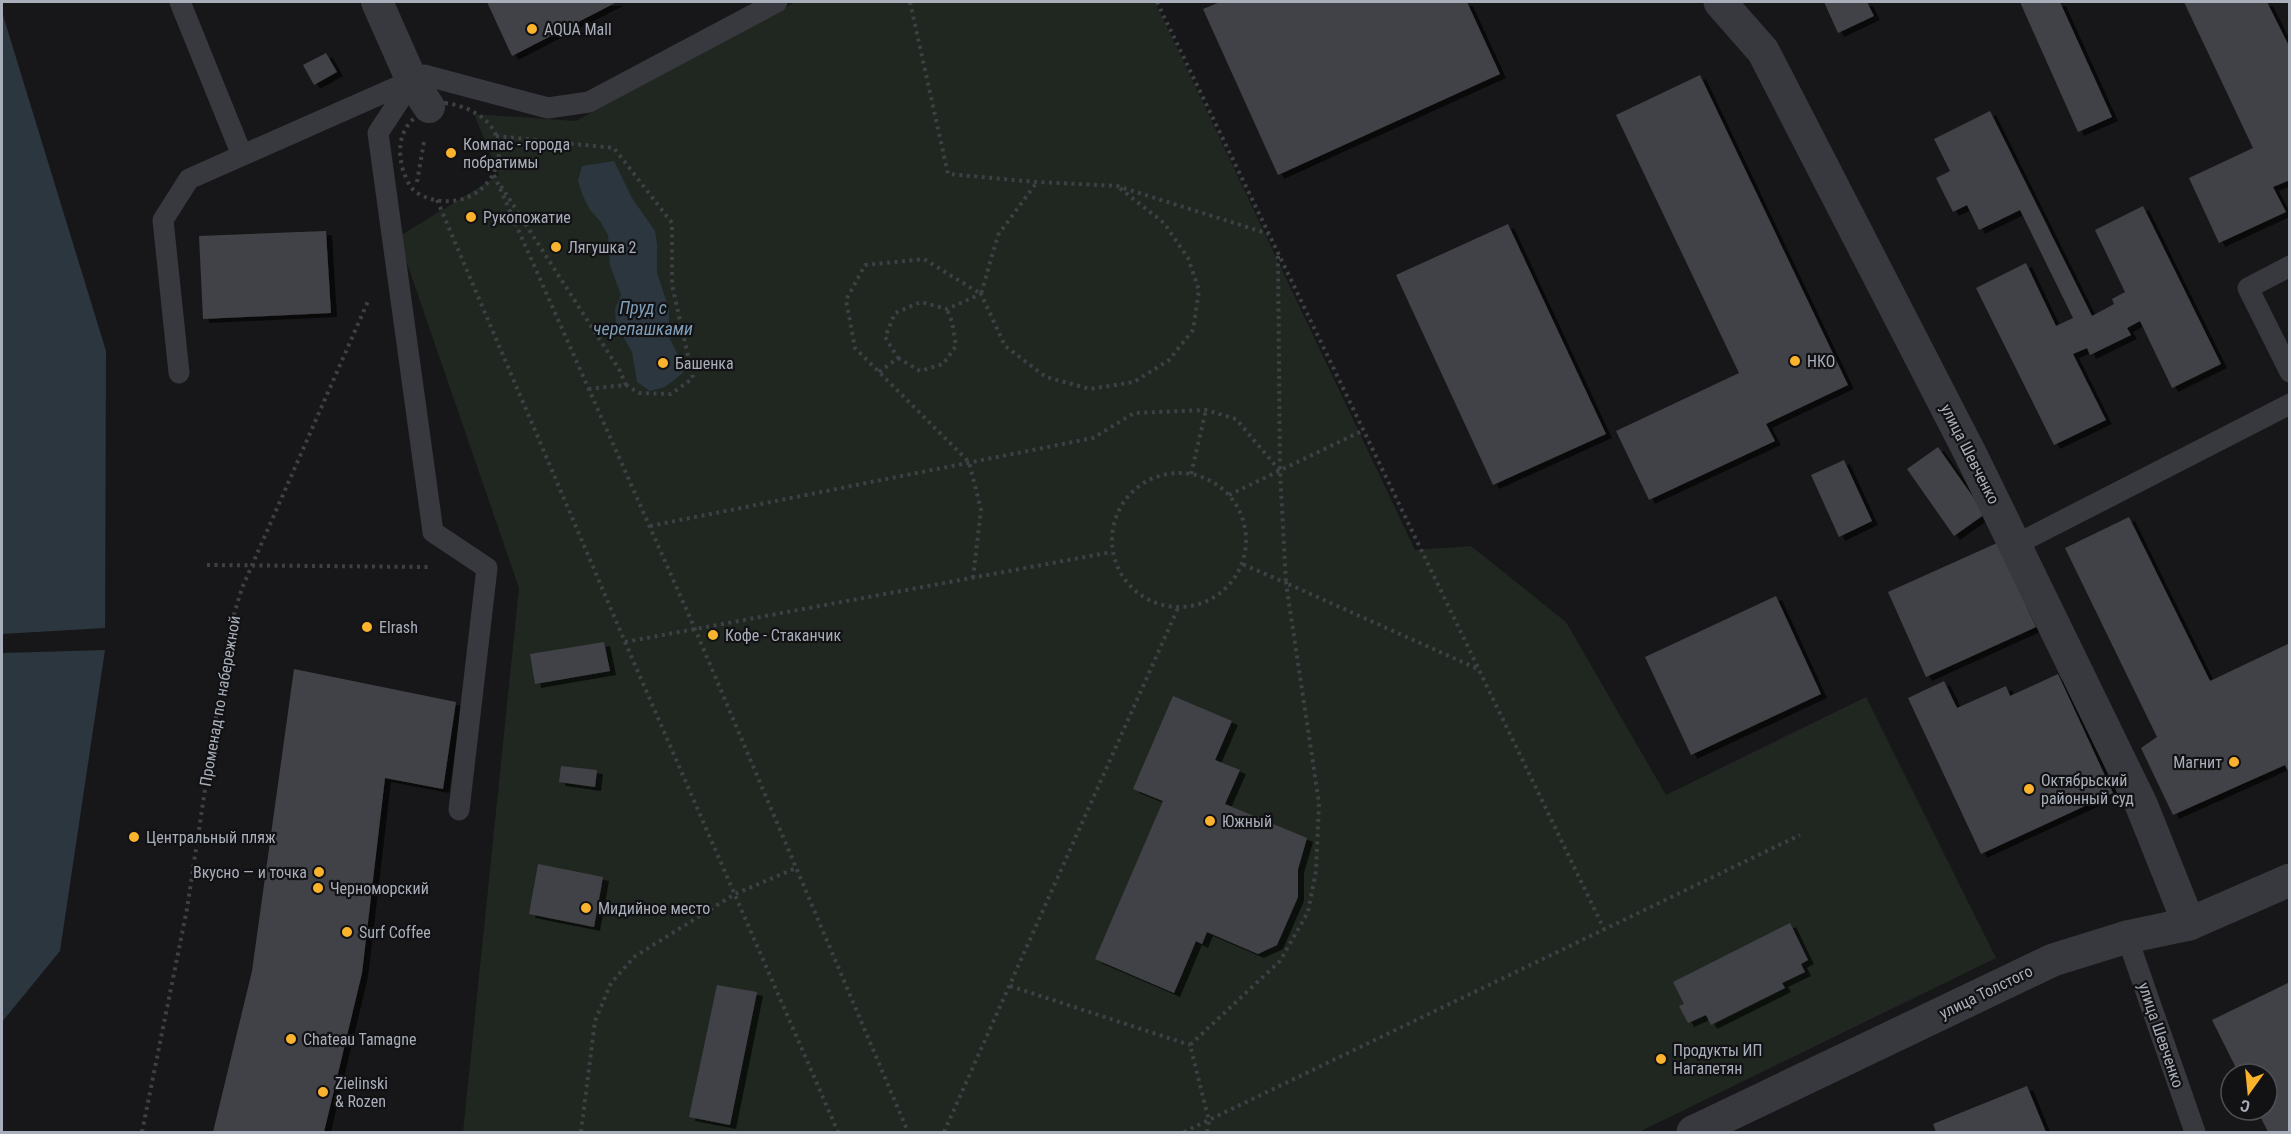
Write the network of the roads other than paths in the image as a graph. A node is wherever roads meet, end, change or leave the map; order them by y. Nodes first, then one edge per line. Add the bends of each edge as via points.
1 (180, 2) edge
2 (377, 2) edge
3 (777, 2) edge
4 (1720, 2) edge
5 (412, 81) junction
6 (428, 113) road end
7 (242, 155) junction
8 (2289, 266) edge
9 (2289, 372) edge
10 (179, 373) dead end
11 (2289, 404) edge
12 (2015, 545) junction
13 (459, 810) dead end
14 (2289, 880) edge
15 (2189, 924) junction
16 (2127, 937) junction
17 (1693, 1132) edge
18 (2195, 1132) edge

1 - 7 lane
2 - 5 street
3 - 5 lane via 589,102 548,108 424,75
4 - 12 street, улица Шевченко via 1763,51
5 - 6 street
5 - 7 lane
5 - 13 lane via 378,133 433,532 487,568
7 - 10 lane via 189,179 163,220
8 - 9 lane via 2248,288
11 - 12 lane
12 - 15 street, улица Шевченко via 2141,804
14 - 15 street, улица Толстого
15 - 16 street, улица Толстого
16 - 17 street, улица Толстого via 2053,960
16 - 18 lane, улица Шевченко

